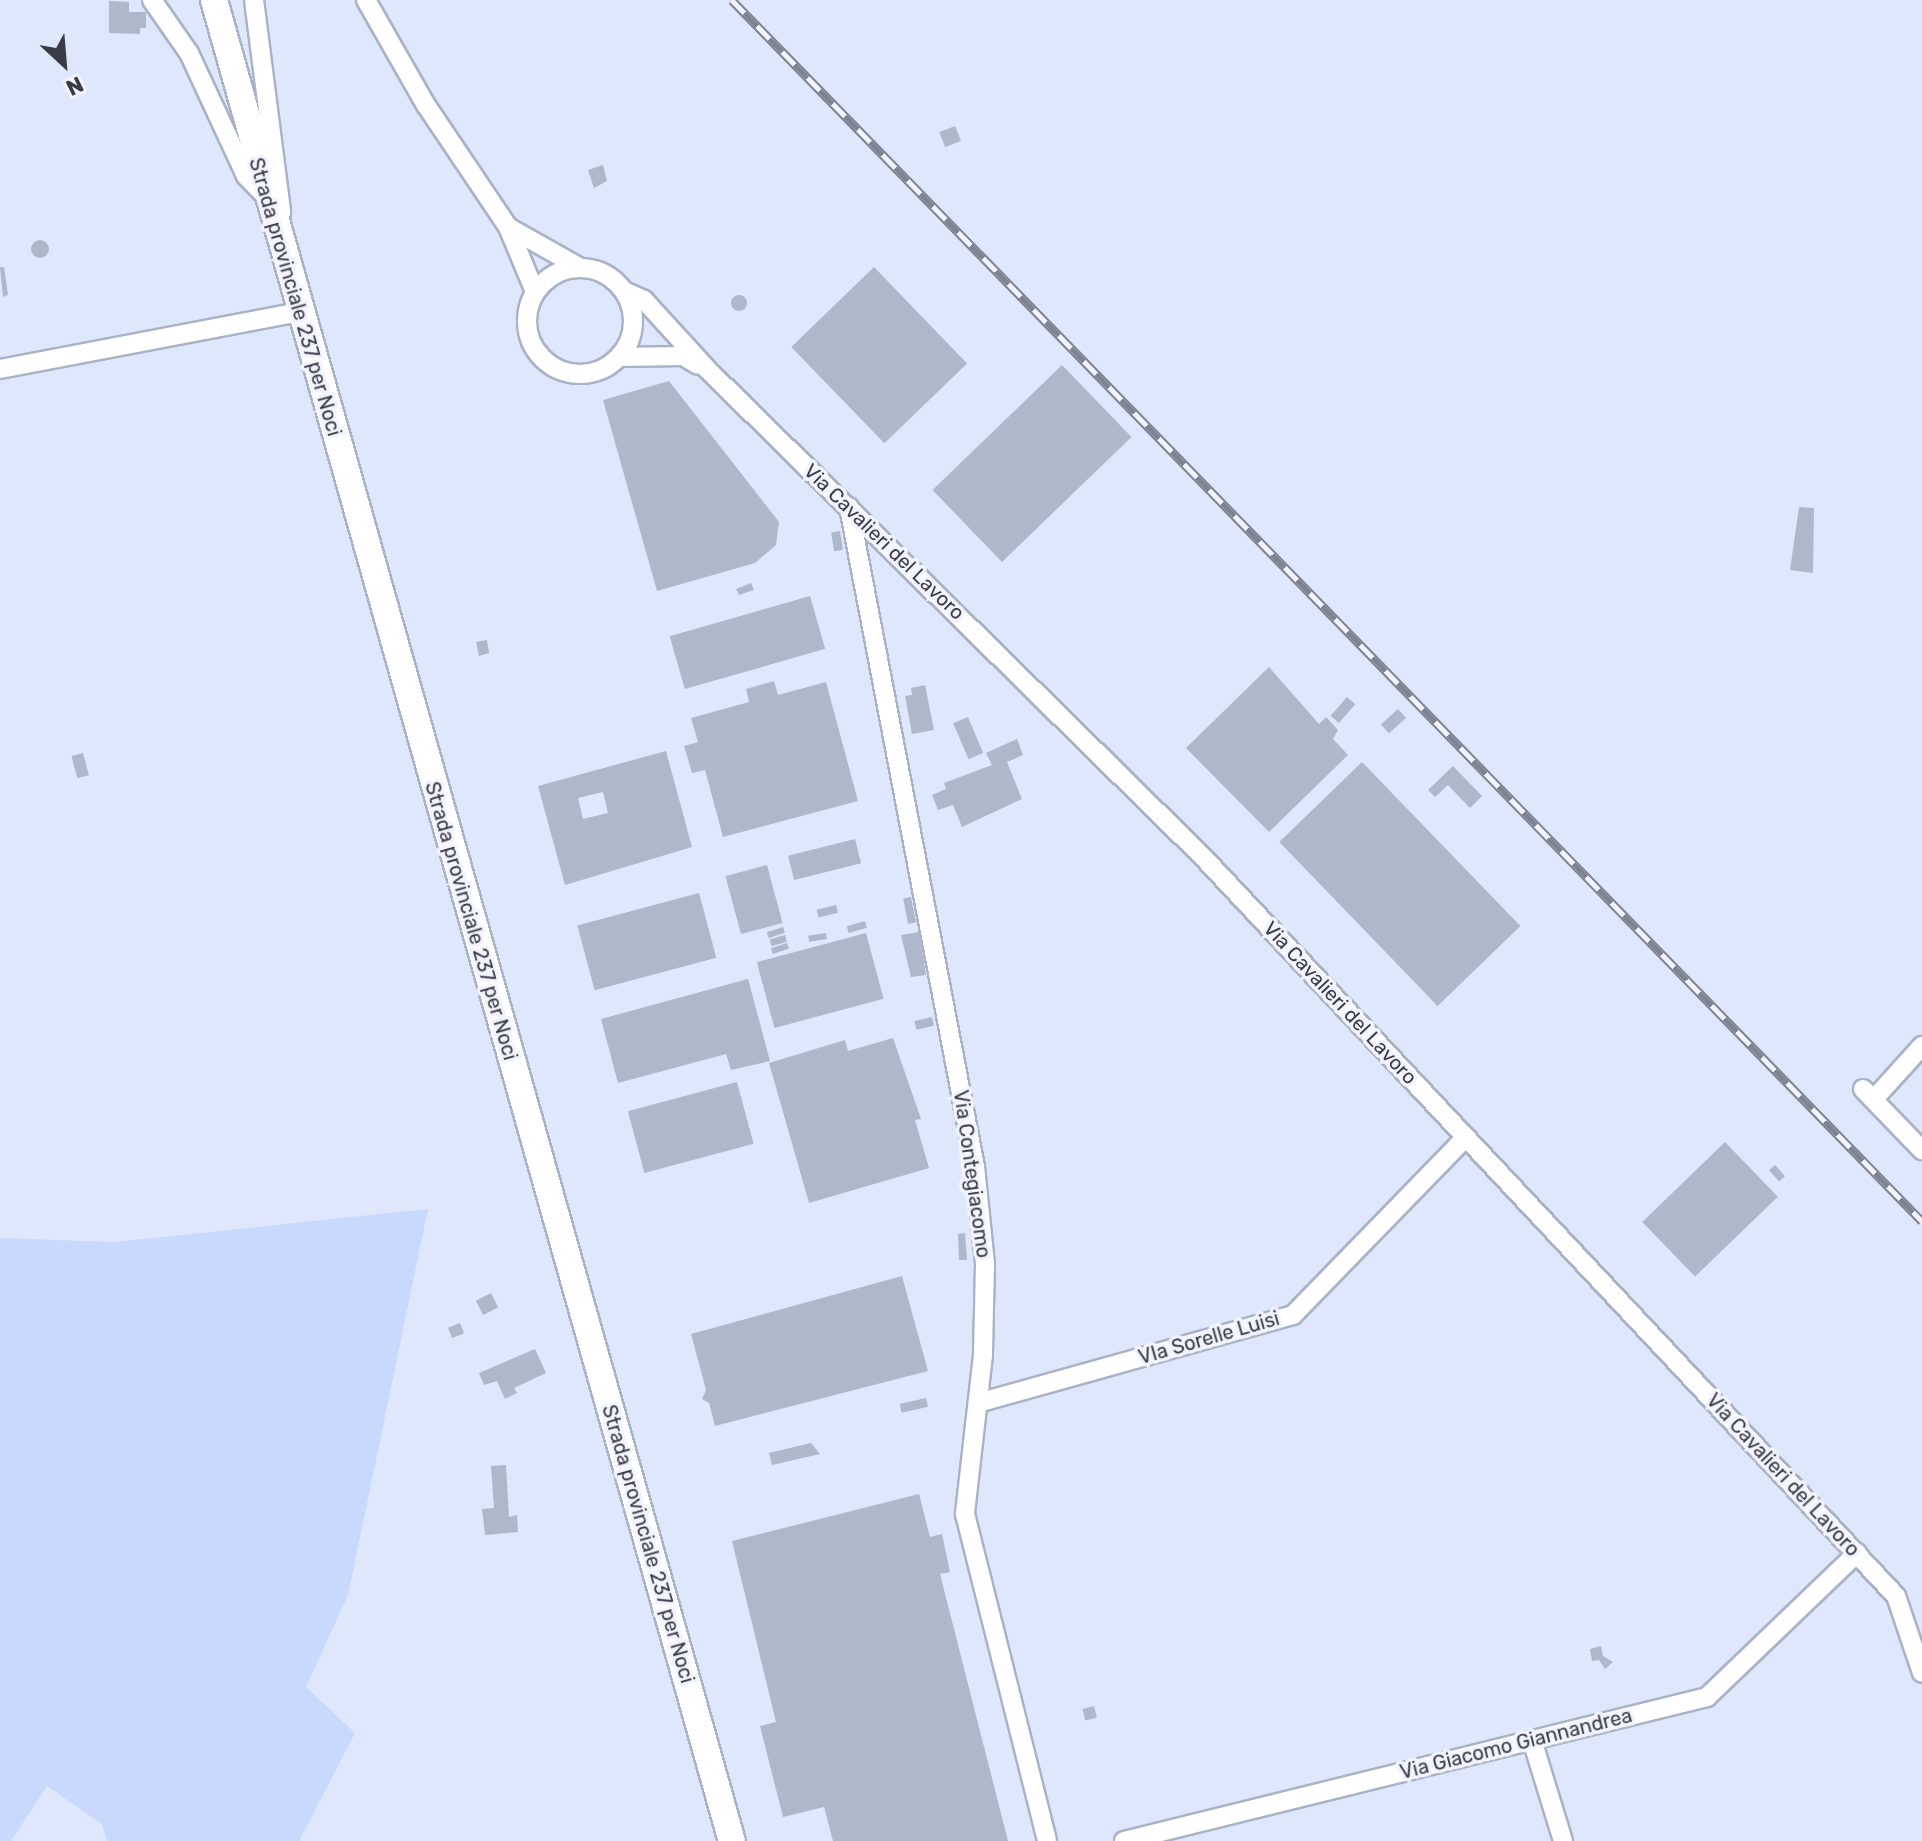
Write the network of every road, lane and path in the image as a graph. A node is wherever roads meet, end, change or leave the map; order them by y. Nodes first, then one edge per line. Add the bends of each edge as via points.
1 (152, 0) edge
2 (214, 0) edge
3 (254, 0) edge
4 (366, 0) edge
5 (266, 197) junction
6 (508, 227) junction
7 (282, 251) junction
8 (579, 267) junction
9 (624, 291) junction
10 (535, 292) junction
11 (298, 312) junction
12 (619, 357) junction
13 (0, 369) edge
14 (708, 370) junction
15 (849, 507) junction
16 (1922, 1046) edge
17 (1466, 1137) junction
18 (1922, 1150) edge
19 (978, 1403) junction
20 (1857, 1553) junction
21 (1922, 1673) edge
22 (1532, 1740) junction
23 (732, 1841) edge
24 (1047, 1841) edge
25 (1124, 1841) edge
26 (1563, 1841) edge

1 - 5 street via 189,53 246,176
2 - 5 main road, Strada provinciale 237 per Noci
3 - 7 street via 281,191
4 - 6 street via 426,105
5 - 7 main road, Strada provinciale 237 per Noci
6 - 8 street, Via Cavalieri del Lavoro
6 - 10 street
7 - 11 main road, Strada provinciale 237 per Noci
8 - 9 street, Via Cavalieri del Lavoro via 612,278
8 - 10 street via 562,271
9 - 12 street via 633,325
9 - 14 street, Via Cavalieri del Lavoro via 644,300
10 - 12 street, Via Cavalieri del Lavoro via 527,326 541,357 563,370 589,373
11 - 13 street
11 - 23 main road, Strada provinciale 237 per Noci
12 - 14 street, Via Cavalieri del Lavoro via 683,356
14 - 15 street, Via Cavalieri del Lavoro
15 - 17 street, Via Cavalieri del Lavoro via 1203,857
15 - 19 street, Via Contegiacomo via 975,1167 985,1264
16 - 18 street via 1869,1094
17 - 19 street, VIa Sorelle Luisi via 1293,1315
17 - 20 street, Via Cavalieri del Lavoro
19 - 24 street, Via Contegiacomo via 965,1514
20 - 21 street, Via Cavalieri del Lavoro via 1896,1596
20 - 22 street, Via Giacomo Giannandrea via 1707,1697
22 - 25 street, Via Giacomo Giannandrea
22 - 26 street

